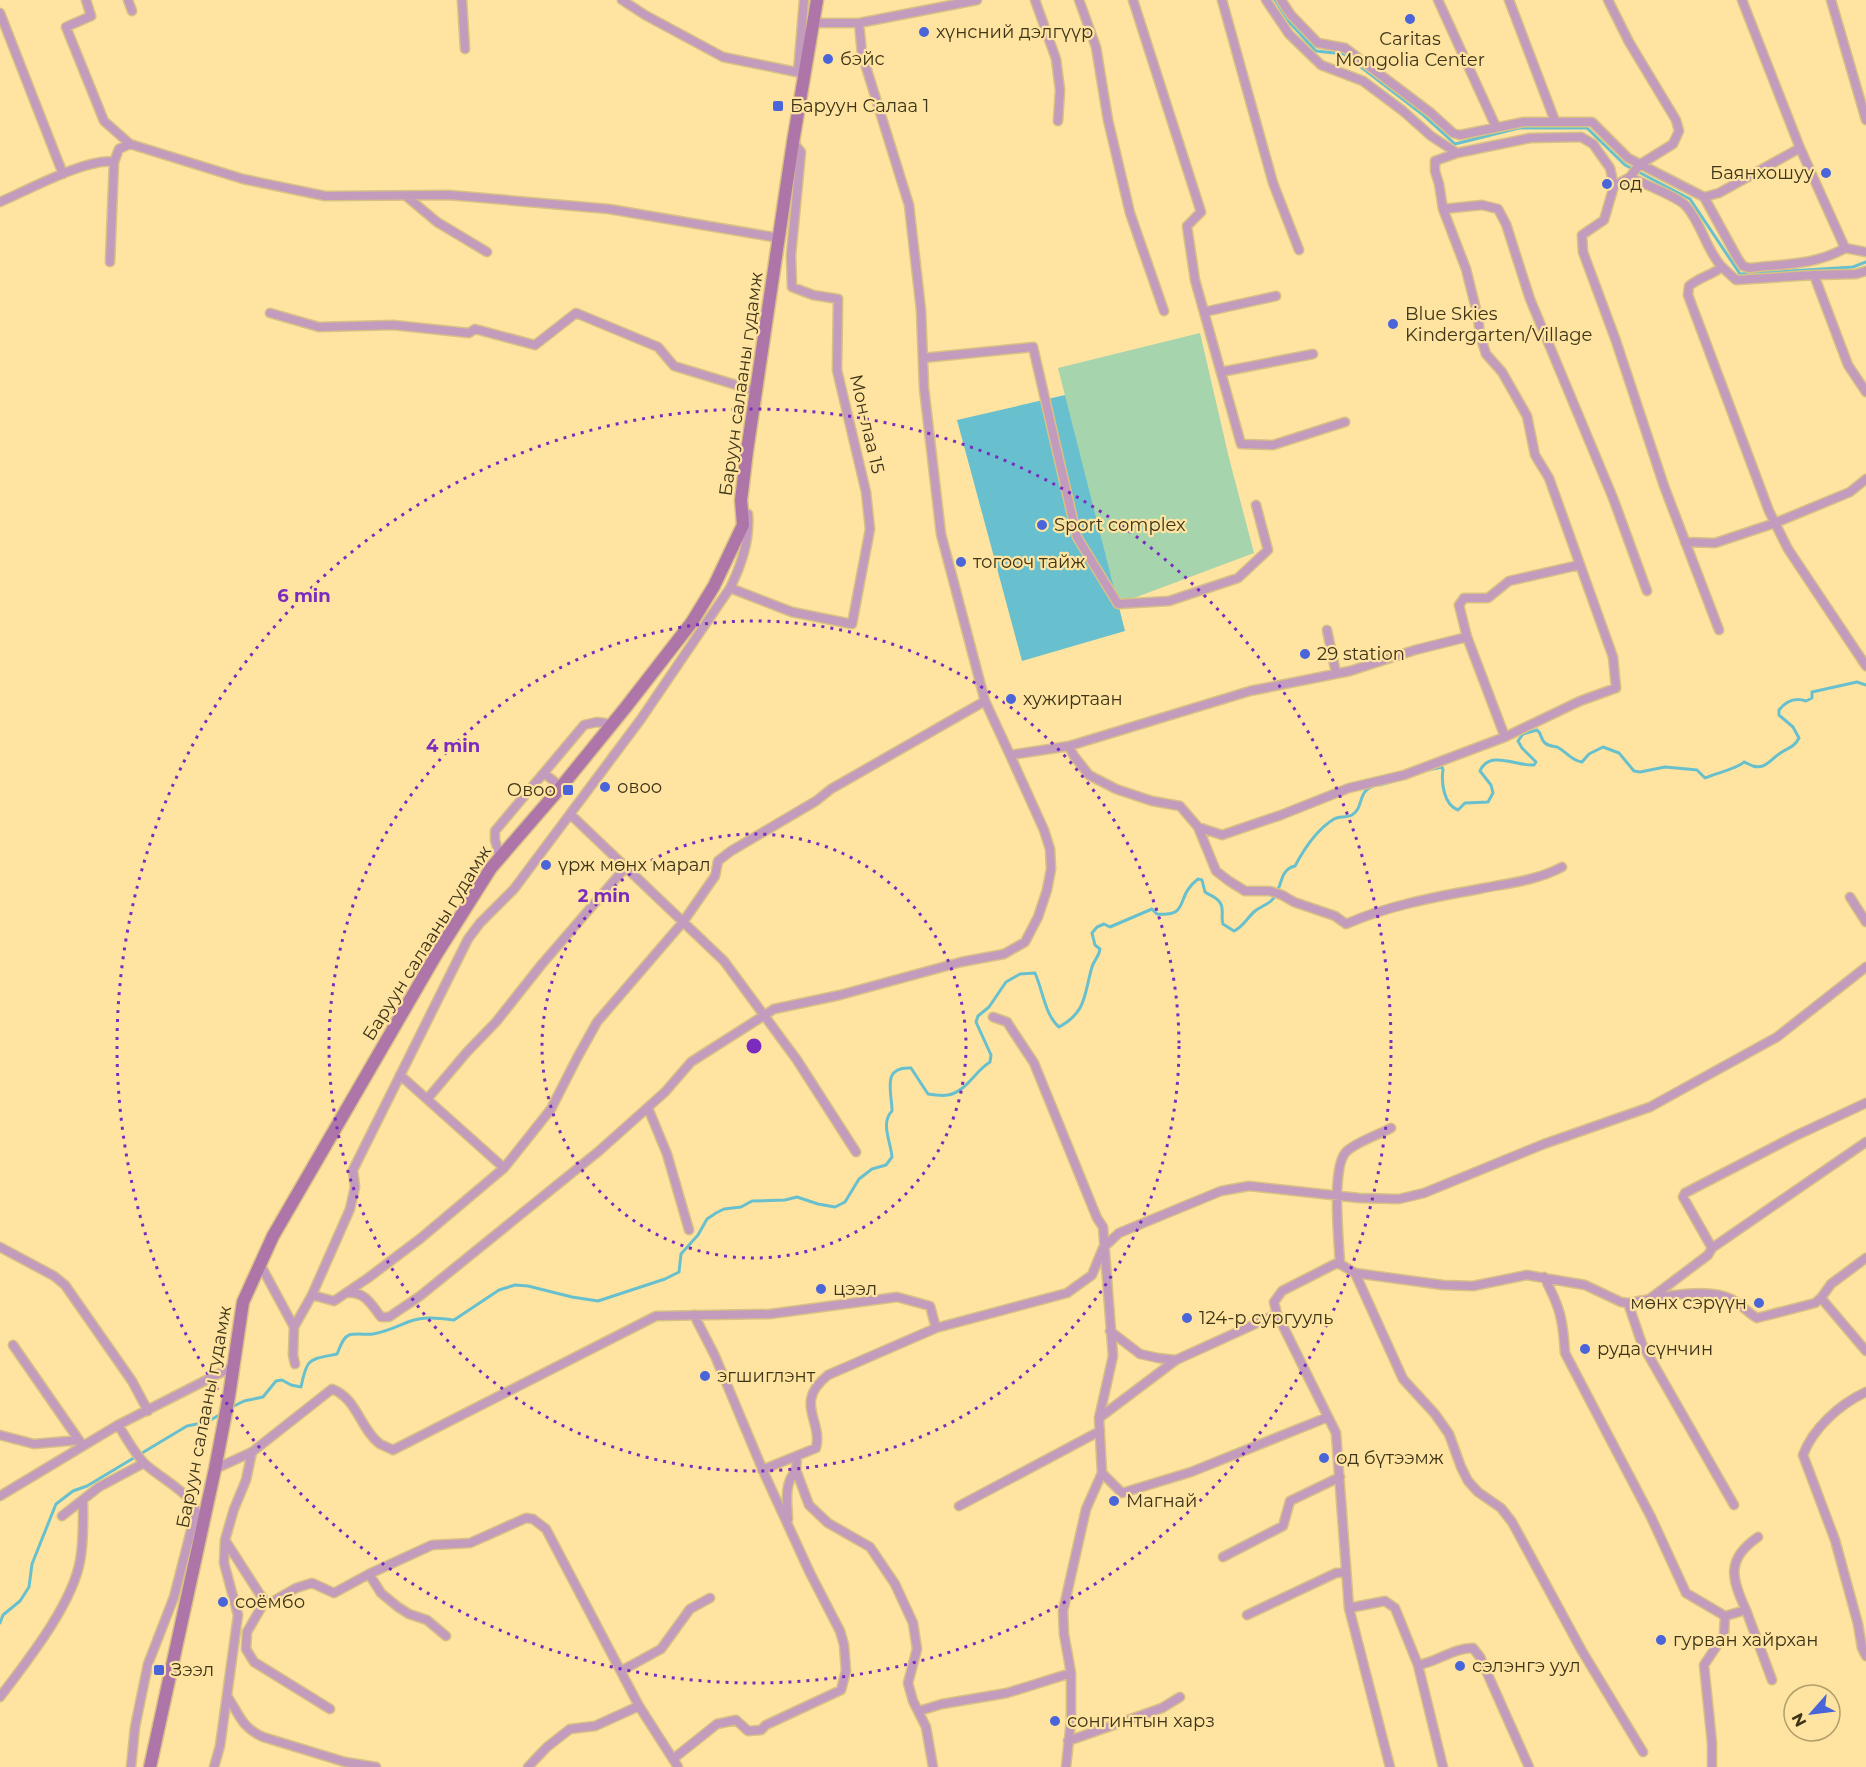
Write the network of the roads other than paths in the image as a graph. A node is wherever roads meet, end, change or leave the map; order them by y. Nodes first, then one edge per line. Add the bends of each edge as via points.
1 (86, 0) edge
2 (128, 0) edge
3 (462, 0) edge
4 (622, 0) edge
5 (977, 0) edge
6 (1035, 0) edge
7 (1079, 0) edge
8 (1133, 0) edge
9 (1222, 0) edge
10 (1266, 0) edge
11 (1281, 0) edge
12 (1438, 0) edge
13 (1509, 0) edge
14 (1608, 0) edge
15 (1742, 0) edge
16 (1831, 0) edge
17 (812, 1) edge
18 (940, 4) edge
19 (132, 11) dead end
20 (0, 13) edge
21 (814, 23) junction
22 (859, 23) junction
23 (465, 49) dead end
24 (802, 73) junction
25 (1866, 120) edge
26 (1058, 121) dead end
27 (1555, 121) junction
28 (1496, 127) junction
29 (793, 142) junction
30 (130, 144) junction
31 (1800, 148) junction
32 (1457, 153) junction
33 (114, 162) junction
34 (1635, 171) junction
35 (63, 174) junction
36 (1614, 186) junction
37 (406, 196) junction
38 (1704, 197) junction
39 (0, 202) edge
40 (1443, 209) junction
41 (779, 238) junction
42 (1845, 248) junction
43 (1299, 250) dead end
44 (487, 252) dead end
45 (1866, 252) edge
46 (111, 262) dead end
47 (1722, 267) junction
48 (1866, 271) edge
49 (1815, 275) junction
50 (1276, 296) dead end
51 (1164, 311) dead end
52 (1204, 312) junction
53 (270, 313) dead end
54 (1313, 354) dead end
55 (923, 358) junction
56 (1221, 372) junction
57 (1866, 390) edge
58 (756, 391) junction
59 (1345, 422) dead end
60 (744, 475) junction
61 (1866, 479) edge
62 (1256, 506) dead end
63 (1775, 523) junction
64 (1685, 542) junction
65 (1579, 565) junction
66 (730, 588) junction
67 (1647, 591) dead end
68 (1327, 630) dead end
69 (1719, 630) dead end
70 (1467, 637) junction
71 (1866, 666) edge
72 (1336, 673) junction
73 (985, 701) junction
74 (611, 724) junction
75 (1505, 737) junction
76 (1069, 746) junction
77 (1010, 755) junction
78 (544, 773) junction
79 (561, 787) junction
80 (570, 814) junction
81 (1198, 827) junction
82 (500, 857) junction
83 (1562, 867) dead end
84 (625, 868) junction
85 (1850, 897) dead end
86 (683, 922) junction
87 (1866, 922) edge
88 (1866, 967) edge
89 (765, 1016) junction
90 (993, 1017) dead end
91 (400, 1075) junction
92 (428, 1098) junction
93 (1866, 1103) edge
94 (648, 1108) junction
95 (1392, 1128) dead end
96 (1866, 1142) edge
97 (856, 1152) dead end
98 (504, 1167) junction
99 (1337, 1196) junction
100 (689, 1230) dead end
101 (0, 1247) edge
102 (1103, 1248) junction
103 (1712, 1248) junction
104 (1866, 1258) edge
105 (260, 1264) junction
106 (1340, 1264) junction
107 (1355, 1273) junction
108 (1544, 1278) junction
109 (346, 1293) junction
110 (312, 1295) junction
111 (1821, 1298) junction
112 (1650, 1299) junction
113 (1629, 1303) junction
114 (1277, 1314) junction
115 (694, 1316) junction
116 (294, 1327) junction
117 (936, 1328) junction
118 (1110, 1331) junction
119 (14, 1345) dead end
120 (1866, 1351) edge
121 (1176, 1360) junction
122 (295, 1364) dead end
123 (232, 1367) junction
124 (1866, 1392) edge
125 (148, 1411) junction
126 (1328, 1417) junction
127 (1100, 1418) junction
128 (118, 1425) junction
129 (1100, 1431) junction
130 (0, 1435) edge
131 (81, 1443) junction
132 (252, 1452) junction
133 (797, 1456) junction
134 (144, 1463) junction
135 (215, 1469) junction
136 (762, 1470) junction
137 (796, 1470) junction
138 (1102, 1473) junction
139 (1340, 1477) junction
140 (0, 1496) edge
141 (82, 1500) junction
142 (1734, 1505) dead end
143 (959, 1506) dead end
144 (62, 1516) dead end
145 (789, 1525) junction
146 (1758, 1537) dead end
147 (225, 1540) junction
148 (1223, 1557) dead end
149 (1346, 1572) junction
150 (369, 1574) junction
151 (710, 1598) dead end
152 (265, 1601) junction
153 (1349, 1608) junction
154 (1746, 1610) junction
155 (1247, 1615) dead end
156 (1725, 1616) junction
157 (446, 1636) dead end
158 (1866, 1656) edge
159 (1418, 1665) junction
160 (621, 1671) junction
161 (1071, 1673) junction
162 (1772, 1680) dead end
163 (227, 1696) junction
164 (0, 1697) edge
165 (1180, 1697) dead end
166 (639, 1706) junction
167 (330, 1709) dead end
168 (919, 1711) junction
169 (1068, 1741) junction
170 (1643, 1752) dead end
171 (672, 1759) junction
172 (131, 1767) edge
173 (150, 1767) edge
174 (214, 1767) edge
175 (370, 1767) edge
176 (528, 1767) edge
177 (678, 1767) edge
178 (933, 1767) edge
179 (1066, 1767) edge
180 (1390, 1767) edge
181 (1443, 1767) edge
182 (1529, 1767) edge
183 (1712, 1767) edge

1 - 30 street via 91,16 66,27 104,121
2 - 19 street
3 - 23 street
4 - 24 street via 723,57
5 - 18 street
6 - 26 street via 1056,59
7 - 51 street via 1096,47 1130,213
8 - 52 street via 1201,212 1187,226
9 - 43 street via 1273,183
10 - 32 street via 1289,34 1321,65 1363,81
11 - 28 street via 1318,43 1345,48 1452,133 1460,135
12 - 28 street
13 - 27 street
14 - 34 street via 1679,131 1673,144
15 - 31 street
16 - 25 street
17 - 21 main road, Баруун салааны гудамж
17 - 24 street
18 - 22 street
20 - 35 street
21 - 22 street
21 - 24 main road, Баруун салааны гудамж
22 - 55 street via 862,54 909,206
24 - 29 main road, Баруун салааны гудамж
27 - 28 street
27 - 34 street via 1592,122 1628,158
29 - 41 main road, Баруун салааны гудамж
29 - 66 street, Мон-лаа 15 via 801,152 791,255 792,287 813,296 838,298 837,370 866,492 870,529 852,624 792,612
30 - 33 street via 119,149
30 - 37 street via 243,179 325,196
31 - 38 street via 1719,193
31 - 42 street
32 - 36 street via 1530,138 1581,137 1593,144 1610,168
32 - 40 street via 1435,161
33 - 35 street via 104,160
33 - 46 street
34 - 36 street
34 - 38 street
34 - 47 street via 1685,205 1708,242 1713,258
35 - 39 street
36 - 64 street via 1604,220 1582,235 1583,252
37 - 41 street via 449,195 609,209
37 - 44 street via 437,222
38 - 42 street via 1743,266 1808,262
40 - 65 street via 1466,268 1486,354 1503,372 1527,416 1535,455 1549,478
40 - 67 street via 1482,205 1498,209
41 - 58 main road, Баруун салааны гудамж
42 - 45 street
47 - 49 street via 1736,280
47 - 63 street via 1697,279 1689,286 1688,295
48 - 49 street
49 - 57 street via 1848,365
50 - 52 street
52 - 56 street
53 - 58 street via 319,327 393,325 469,333 476,329 535,345 576,313 658,347 674,366
54 - 56 street
55 - 62 street via 1033,347 1077,537 1118,603 1169,601 1238,578 1268,550
55 - 73 street via 941,534
56 - 59 street via 1241,444 1273,445
58 - 60 main road, Баруун салааны гудамж
60 - 66 street via 749,531
60 - 74 main road, Баруун салааны гудамж via 743,525 714,586 692,622
61 - 63 street via 1850,492
63 - 64 street via 1715,543
63 - 71 street
64 - 69 street
65 - 70 street via 1509,581 1488,598 1464,598 1459,605
65 - 75 street via 1613,657 1616,688
66 - 80 street via 647,711
68 - 72 street
70 - 72 street
70 - 75 street
72 - 76 street via 1250,691
73 - 77 street
73 - 86 street via 731,851 718,861 715,876
74 - 78 street via 584,725
74 - 79 main road, Баруун салааны гудамж
75 - 81 street via 1222,835
76 - 77 street
76 - 81 street via 1089,775 1116,789 1180,806
77 - 89 street via 1050,849 1047,890 1025,942 1004,954 804,1001 774,1009
78 - 79 street
78 - 82 street via 495,831
79 - 82 main road, Баруун салааны гудамж
80 - 84 street
80 - 91 street via 514,889 468,939
81 - 83 street via 1216,871 1245,891 1282,894 1346,924 1366,915 1453,894 1544,877
82 - 105 main road, Баруун салааны гудамж via 436,955
84 - 86 street
84 - 92 street
85 - 87 street
86 - 89 street via 724,961
86 - 98 street via 597,1022 551,1109
88 - 99 street via 1777,1037 1650,1107 1544,1144 1424,1193 1399,1199
89 - 94 street via 691,1062
89 - 97 street
90 - 102 street via 1006,1022 1034,1063 1102,1227
91 - 92 street
91 - 110 street via 353,1170 355,1187 350,1209
92 - 98 street
93 - 103 street via 1685,1194 1683,1197
94 - 100 street via 667,1154
94 - 109 street via 420,1296 389,1317 381,1317 365,1296
95 - 99 street via 1347,1151 1342,1158
96 - 103 street
98 - 109 street via 438,1224
99 - 102 street via 1233,1187 1119,1233
99 - 106 street
101 - 125 street via 65,1285 132,1380
102 - 117 street via 1092,1275 1066,1293
102 - 118 street
103 - 112 street
104 - 111 street via 1831,1284
105 - 116 street
105 - 123 main road, Баруун салааны гудамж via 243,1302
106 - 107 street
106 - 114 street via 1282,1291 1274,1302
107 - 108 street via 1473,1286 1527,1275
107 - 170 street via 1403,1378 1449,1434 1468,1480 1502,1508 1512,1522 1582,1651
108 - 113 street via 1585,1285
108 - 156 street via 1558,1303 1565,1353 1686,1593
109 - 110 street via 334,1301
110 - 116 street
111 - 112 street via 1807,1306 1758,1318 1732,1299 1716,1294
111 - 120 street
112 - 113 street
113 - 142 street via 1642,1344
114 - 121 street
114 - 126 street
115 - 117 street via 770,1314 897,1297 930,1306
115 - 132 street via 656,1316 393,1450 379,1443 348,1399 332,1389
115 - 136 street via 715,1356
116 - 122 street
117 - 133 street via 828,1375 816,1384 811,1414 818,1441 816,1448
118 - 121 street via 1140,1354
118 - 127 street via 1113,1356
119 - 131 street
121 - 127 street
123 - 125 street
123 - 135 main road, Баруун салааны гудамж
124 - 158 street via 1837,1410 1814,1435 1803,1455 1835,1540
125 - 128 street
126 - 138 street via 1191,1472 1122,1493
126 - 139 street via 1336,1433
127 - 129 street
128 - 131 street
128 - 134 street
129 - 138 street
129 - 143 street
130 - 131 street via 34,1444
131 - 140 street
132 - 135 street
132 - 147 street
133 - 136 street
133 - 137 street
134 - 141 street
134 - 172 street via 184,1495 196,1511 174,1597 148,1664
135 - 173 main road, Баруун салааны гудамж
136 - 145 street
137 - 145 street via 789,1477
137 - 168 street via 809,1505 828,1523 870,1547 895,1584 913,1623 917,1649 908,1683
138 - 161 street via 1086,1509 1063,1611
139 - 148 street via 1290,1501 1283,1526
139 - 149 street
141 - 144 street
141 - 164 street via 80,1560 74,1582 51,1625
145 - 171 street via 840,1631 846,1671 841,1690 761,1730 748,1731 736,1720 717,1724
146 - 154 street via 1745,1546 1733,1566 1734,1586
147 - 152 street
147 - 163 street via 224,1563 238,1615
149 - 153 street
149 - 155 street via 1336,1573
150 - 152 street via 334,1593 312,1583 272,1602
150 - 157 street via 381,1593 398,1607 427,1620
150 - 160 street via 432,1545 470,1544 526,1518 533,1519 546,1529
151 - 160 street via 690,1609 661,1649
152 - 167 street via 247,1632 246,1649 254,1662
153 - 159 street via 1385,1601 1395,1608
153 - 180 street
154 - 156 street
154 - 162 street
156 - 183 street via 1724,1635 1704,1665
159 - 181 street
159 - 182 street via 1461,1648 1473,1648
160 - 166 street
161 - 168 street via 1006,1693
161 - 169 street
163 - 174 street
163 - 175 street via 250,1731
165 - 169 street via 1162,1708
166 - 171 street
166 - 176 street via 595,1726 570,1729
168 - 178 street
169 - 179 street
171 - 177 street

